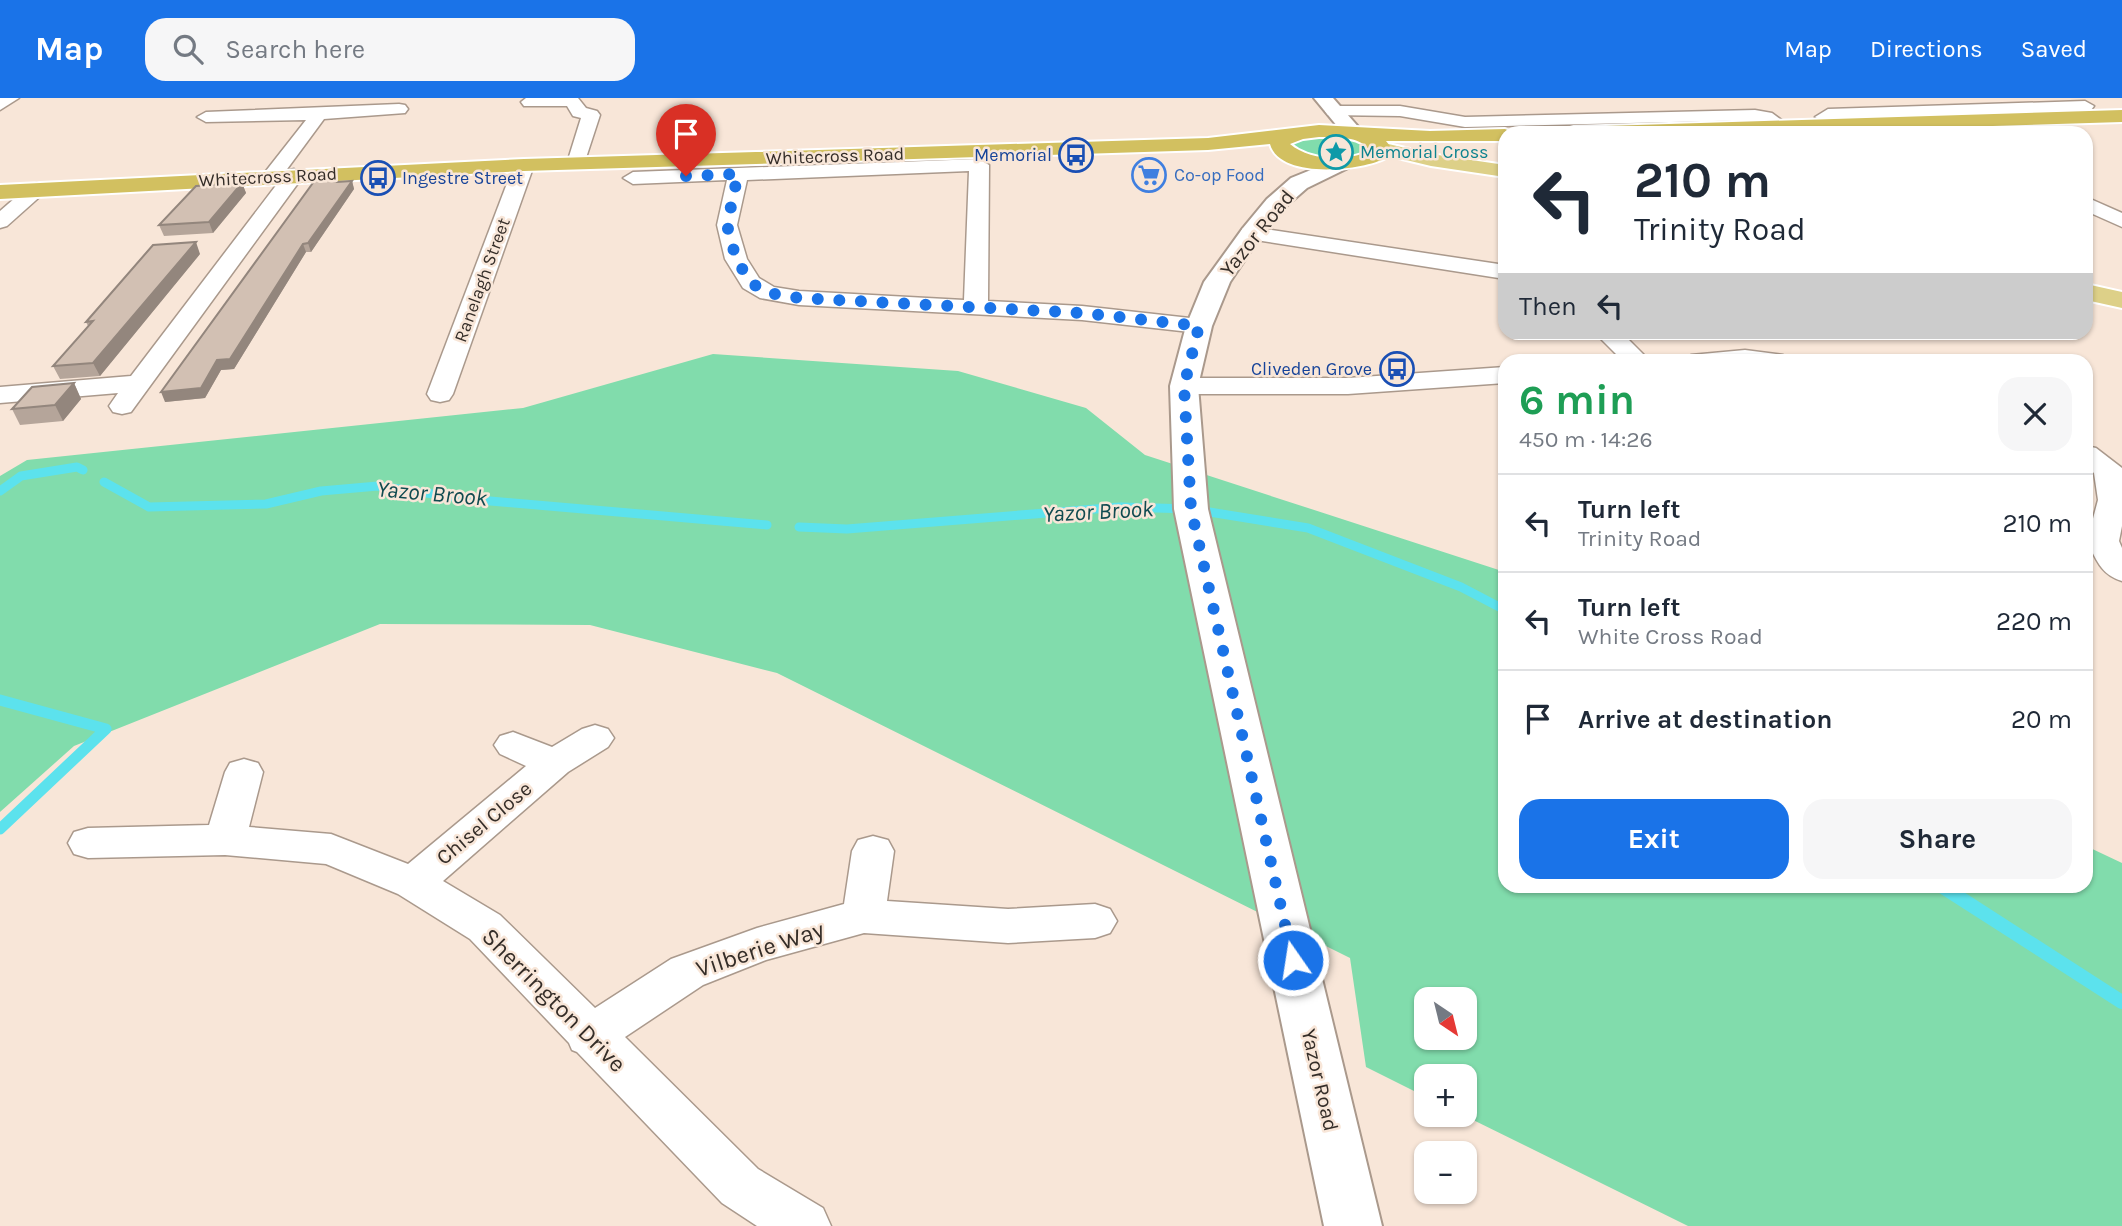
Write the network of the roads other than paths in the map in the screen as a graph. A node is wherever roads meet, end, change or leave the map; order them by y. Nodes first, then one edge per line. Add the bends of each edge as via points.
1 (11, 98) edge
2 (1689, 98) edge
3 (1947, 98) edge
4 (530, 102) dead end
5 (1329, 104) edge
6 (0, 105) edge
7 (2085, 106) dead end
8 (399, 109) dead end
9 (1969, 109) junction
10 (319, 114) junction
11 (1708, 116) junction
12 (2122, 116) edge
13 (206, 117) dead end
14 (1838, 125) junction
15 (1780, 126) edge
16 (1810, 126) edge
17 (1311, 131) junction
18 (1355, 134) junction
19 (1498, 135) edge
20 (1430, 137) junction
21 (1375, 152) junction
22 (1293, 158) junction
23 (862, 162) junction
24 (576, 163) junction
25 (1343, 163) joint
26 (524, 165) junction
27 (1498, 170) edge
28 (738, 174) junction
29 (283, 176) junction
30 (634, 178) dead end
31 (37, 189) junction
32 (0, 192) edge
33 (2093, 206) edge
34 (2122, 221) edge
35 (0, 222) edge
36 (1251, 233) junction
37 (1498, 271) edge
38 (2093, 294) edge
39 (2122, 300) edge
40 (976, 306) junction
41 (1199, 326) junction
42 (1615, 340) edge
43 (1630, 354) edge
44 (1498, 375) edge
45 (139, 383) junction
46 (1184, 386) junction
47 (440, 394) dead end
48 (0, 395) edge
49 (122, 406) dead end
50 (2105, 463) edge
51 (2107, 566) edge
52 (595, 738) dead end
53 (513, 746) dead end
54 (554, 763) junction
55 (244, 772) dead end
56 (225, 839) junction
57 (88, 843) dead end
58 (873, 851) dead end
59 (413, 883) junction
60 (864, 916) junction
61 (1096, 921) dead end
62 (589, 1035) junction
63 (804, 1226) edge
64 (1353, 1226) edge

1 - 6 street
2 - 11 street
3 - 9 street
4 - 24 street via 574,102 579,112 591,115
5 - 11 street via 1465,122
5 - 17 street via 1333,120
5 - 18 street
7 - 9 street
8 - 10 street
9 - 14 street via 1824,117
10 - 13 street
10 - 29 street
11 - 15 street via 1755,115
12 - 14 highway
14 - 16 highway
17 - 18 highway, Whitecross Road
17 - 22 highway, Whitecross Road
18 - 20 highway, Whitecross Road
18 - 21 highway via 1371,140
19 - 20 highway
20 - 21 highway
21 - 25 highway
21 - 27 main road
22 - 23 highway, Whitecross Road via 1208,144
22 - 25 street, Yazor Road
22 - 36 street, Yazor Road via 1275,204
23 - 24 highway, Whitecross Road
23 - 28 street
23 - 40 street via 979,165
24 - 26 highway, Whitecross Road
26 - 29 highway, Whitecross Road
26 - 47 street, Ranelagh Street
28 - 30 street
28 - 40 street via 727,225 736,259 751,283 768,293
29 - 31 highway, Whitecross Road
29 - 45 street
31 - 32 highway, Whitecross Road
31 - 35 street
33 - 34 street
36 - 37 street
36 - 41 street, Yazor Road via 1217,282
38 - 39 main road
40 - 41 street
41 - 46 street, Yazor Road
42 - 43 street
44 - 46 street via 1348,386
45 - 48 street
45 - 49 street
46 - 64 street, Yazor Road via 1191,509
50 - 51 street via 2113,500 2103,541
52 - 54 street, Chisel Close
53 - 54 street, Chisel Close
54 - 59 street, Chisel Close
55 - 56 street
56 - 57 street, Sherrington Drive
56 - 59 street, Sherrington Drive via 331,849
58 - 60 street
59 - 62 street, Sherrington Drive via 485,927
60 - 61 street, Vilberie Way via 1008,926
60 - 62 street, Vilberie Way via 757,945 687,972
62 - 63 street, Sherrington Drive via 740,1186

